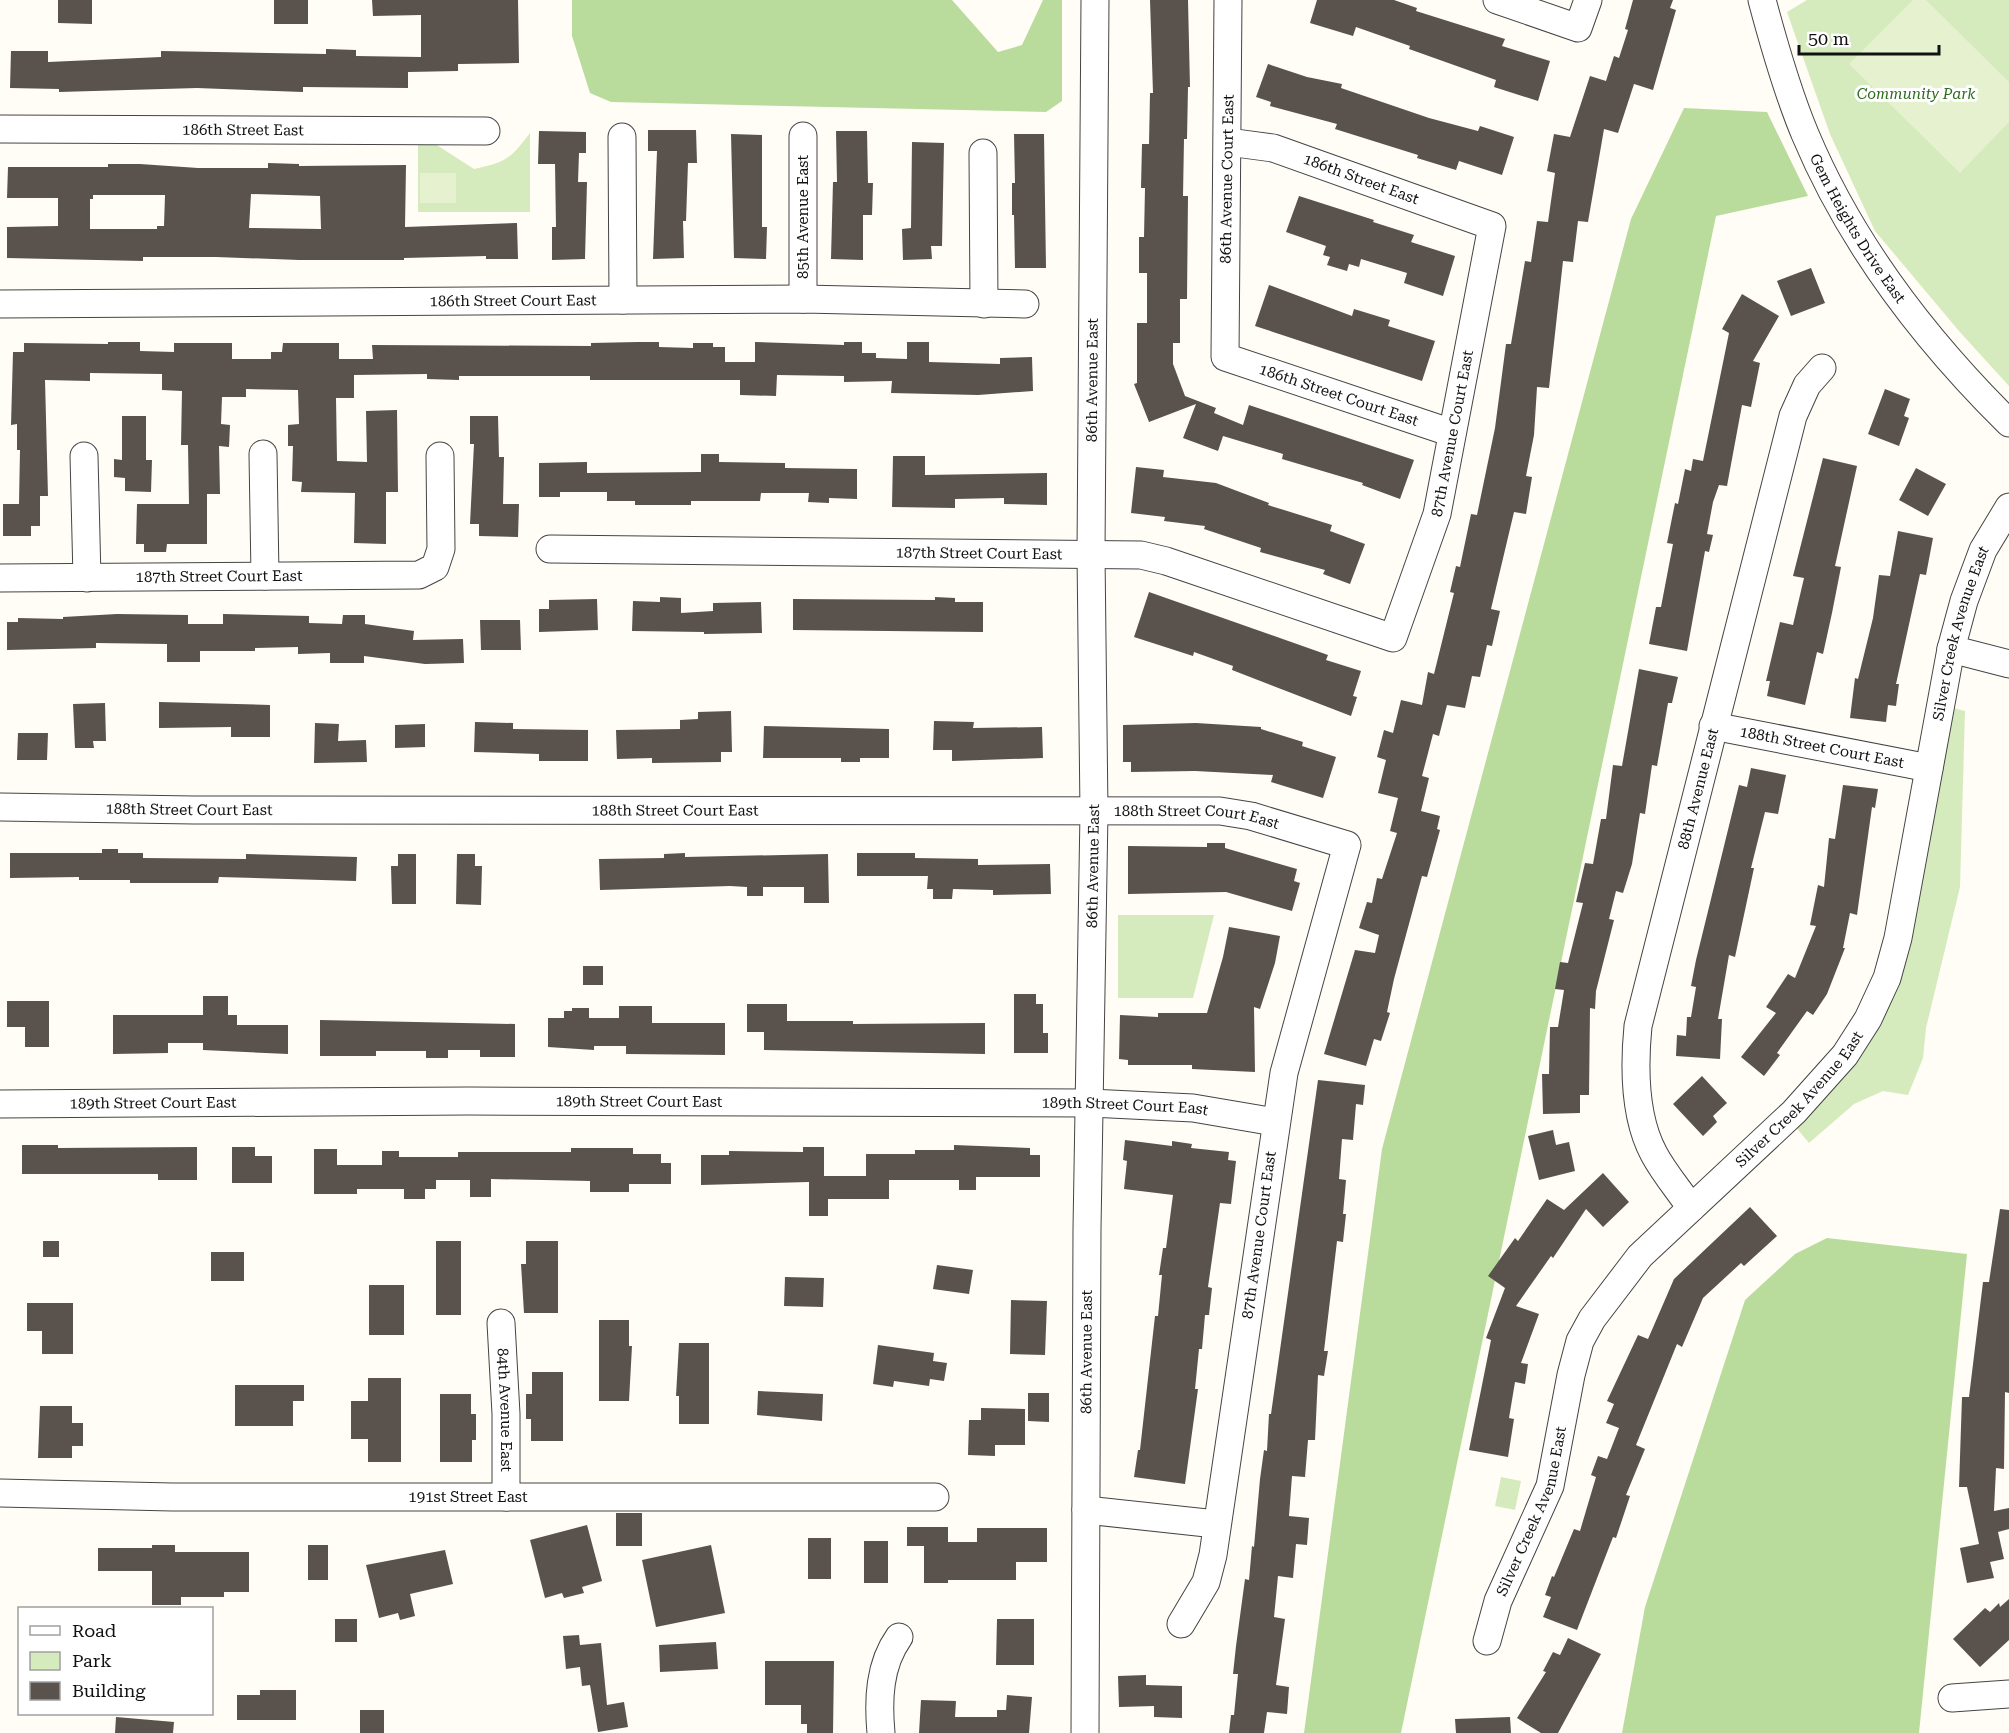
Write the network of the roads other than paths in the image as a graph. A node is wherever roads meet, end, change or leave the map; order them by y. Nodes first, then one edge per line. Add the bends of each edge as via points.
1 (1095, 0) edge
2 (1228, 0) edge
3 (1497, 0) edge
4 (1588, 0) edge
5 (1762, 0) edge
6 (0, 129) edge
7 (486, 131) dead end
8 (802, 136) dead end
9 (622, 137) dead end
10 (1228, 142) junction
11 (983, 153) dead end
12 (1492, 226) joint
13 (803, 299) junction
14 (623, 300) junction
15 (0, 304) edge
16 (984, 304) junction
17 (1024, 304) dead end
18 (1225, 357) joint
19 (1822, 368) dead end
20 (2009, 423) edge
21 (1452, 433) junction
22 (263, 454) dead end
23 (84, 456) dead end
24 (440, 456) dead end
25 (2009, 507) edge
26 (550, 549) dead end
27 (1091, 554) junction
28 (265, 576) junction
29 (0, 578) edge
30 (87, 578) junction
31 (1393, 638) joint
32 (1951, 649) junction
33 (2009, 664) edge
34 (1713, 726) junction
35 (1929, 768) junction
36 (0, 807) edge
37 (1094, 812) junction
38 (1347, 845) joint
39 (1090, 1103) junction
40 (0, 1104) edge
41 (1275, 1122) junction
42 (1691, 1208) junction
43 (501, 1323) dead end
44 (0, 1493) edge
45 (506, 1497) junction
46 (935, 1497) dead end
47 (1086, 1510) junction
48 (1216, 1524) junction
49 (1181, 1624) dead end
50 (899, 1637) dead end
51 (1487, 1641) dead end
52 (2009, 1694) edge
53 (1952, 1698) dead end
54 (881, 1733) edge
55 (1085, 1733) edge

1 - 27 street, 86th Avenue East
2 - 10 street, 86th Avenue Court East
3 - 4 street via 1578,28
5 - 20 street, Gem Heights Drive East via 1805,135 1832,190 1877,265 1926,333
6 - 7 street, 186th Street East
8 - 13 street, 85th Avenue East
9 - 14 street
10 - 12 street, 186th Street East via 1273,148
10 - 18 street, 86th Avenue Court East
11 - 16 street
12 - 21 street, 87th Avenue Court East
13 - 14 street, 186th Street Court East
13 - 16 street, 186th Street Court East
14 - 15 street, 186th Street Court East
16 - 17 street, 186th Street Court East
18 - 21 street, 186th Street Court East
19 - 34 street, 88th Avenue East via 1807,386 1793,416
21 - 31 street, 87th Avenue Court East via 1437,514
22 - 28 street
23 - 30 street
24 - 28 street, 187th Street Court East via 441,549 435,567 419,575 404,576
25 - 32 street, Silver Creek Avenue East via 1983,550
26 - 27 street, 187th Street Court East
27 - 31 street, 187th Street Court East via 1142,555 1166,561
27 - 37 street, 86th Avenue East
28 - 30 street, 187th Street Court East
29 - 30 street, 187th Street Court East
32 - 33 street
32 - 35 street, Silver Creek Avenue East
34 - 35 street, 188th Street Court East
34 - 42 street, 88th Avenue East via 1642,1004 1636,1047 1641,1115 1654,1153
35 - 42 street, Silver Creek Avenue East via 1898,938 1887,978 1868,1018 1845,1055 1794,1112
36 - 37 street, 188th Street Court East
37 - 38 street, 188th Street Court East via 1220,811 1251,816
37 - 39 street, 86th Avenue East
38 - 41 street, 87th Avenue Court East via 1290,1050
39 - 40 street, 189th Street Court East
39 - 41 street, 189th Street Court East via 1194,1108
39 - 47 street, 86th Avenue East
41 - 48 street, 87th Avenue Court East
42 - 51 street, Silver Creek Avenue East via 1640,1256 1580,1341 1550,1486 1498,1600
43 - 45 street, 84th Avenue East
44 - 45 street, 191st Street East
45 - 46 street, 191st Street East
47 - 48 street
47 - 55 street, 86th Avenue East
48 - 49 street, 87th Avenue Court East via 1206,1582
50 - 54 street via 882,1675
52 - 53 street

